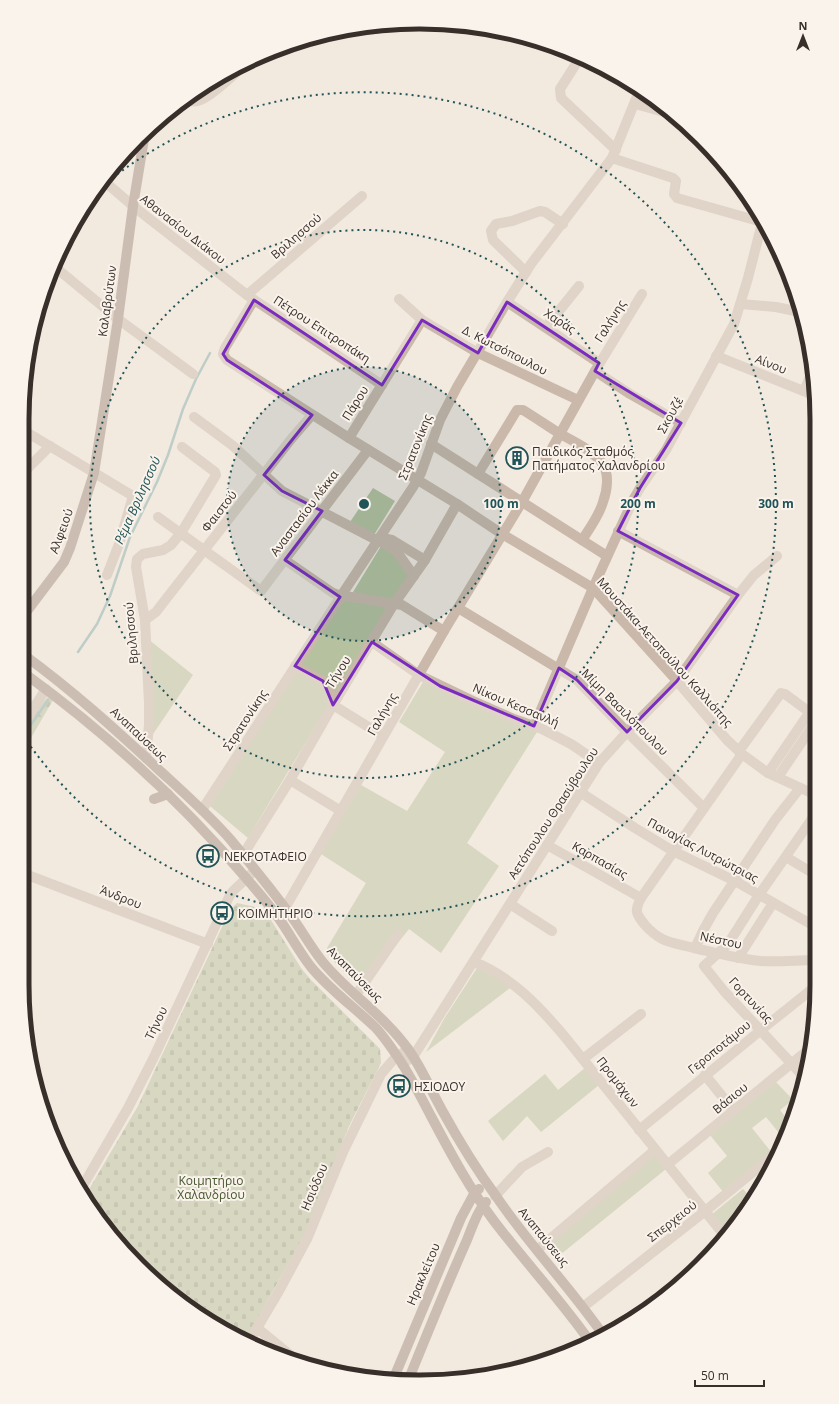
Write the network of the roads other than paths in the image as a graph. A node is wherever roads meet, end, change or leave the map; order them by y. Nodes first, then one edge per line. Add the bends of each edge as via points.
1 (577, 62) edge
2 (228, 79) edge
3 (638, 96) edge
4 (193, 102) edge
5 (635, 104) junction
6 (657, 110) edge
7 (143, 143) edge
8 (614, 154) junction
9 (108, 185) edge
10 (362, 196) dead end
11 (133, 206) junction
12 (755, 219) edge
13 (563, 224) junction
14 (760, 228) edge
15 (59, 270) edge
16 (526, 272) junction
17 (579, 286) dead end
18 (642, 294) dead end
19 (250, 298) junction
20 (399, 299) dead end
21 (507, 302) junction
22 (741, 304) junction
23 (795, 311) edge
24 (118, 319) junction
25 (422, 320) junction
26 (546, 327) junction
27 (478, 353) junction
28 (716, 356) junction
29 (597, 367) junction
30 (193, 374) dead end
31 (808, 382) edge
32 (382, 385) junction
33 (804, 391) junction
34 (809, 393) edge
35 (578, 400) junction
36 (312, 415) junction
37 (194, 417) dead end
38 (681, 423) junction
39 (560, 433) junction
40 (29, 434) edge
41 (349, 438) junction
42 (431, 444) junction
43 (50, 446) junction
44 (182, 447) dead end
45 (368, 450) junction
46 (29, 466) edge
47 (94, 473) junction
48 (478, 474) junction
49 (264, 475) junction
50 (418, 480) junction
51 (522, 502) junction
52 (457, 504) junction
53 (322, 511) junction
54 (158, 517) dead end
55 (618, 531) junction
56 (181, 533) junction
57 (502, 534) junction
58 (377, 540) junction
59 (582, 540) junction
60 (204, 550) junction
61 (607, 556) junction
62 (777, 556) dead end
63 (285, 560) junction
64 (425, 560) junction
65 (107, 575) dead end
66 (414, 576) junction
67 (593, 588) junction
68 (738, 595) junction
69 (340, 596) junction
70 (394, 604) junction
71 (29, 608) edge
72 (458, 608) junction
73 (145, 620) junction
74 (444, 631) junction
75 (372, 642) junction
76 (29, 659) edge
77 (296, 666) junction
78 (559, 668) junction
79 (419, 675) junction
80 (29, 677) edge
81 (677, 681) junction
82 (46, 689) junction
83 (333, 705) junction
84 (810, 714) edge
85 (29, 715) edge
86 (810, 722) edge
87 (810, 724) edge
88 (534, 726) junction
89 (627, 732) junction
90 (383, 736) junction
91 (741, 752) junction
92 (146, 758) junction
93 (599, 763) junction
94 (768, 772) junction
95 (778, 777) junction
96 (290, 780) junction
97 (800, 788) junction
98 (580, 792) junction
99 (810, 792) edge
100 (168, 794) junction
101 (154, 799) dead end
102 (704, 808) junction
103 (202, 810) junction
104 (341, 811) junction
105 (810, 824) edge
106 (547, 845) junction
107 (673, 851) junction
108 (243, 855) junction
109 (786, 858) junction
110 (255, 870) junction
111 (810, 872) edge
112 (29, 876) edge
113 (246, 878) junction
114 (735, 881) junction
115 (759, 894) junction
116 (641, 898) junction
117 (773, 903) junction
118 (510, 904) junction
119 (285, 908) junction
120 (810, 924) edge
121 (552, 931) dead end
122 (398, 934) dead end
123 (208, 944) junction
124 (695, 948) junction
125 (718, 954) junction
126 (738, 958) junction
127 (810, 958) edge
128 (474, 962) junction
129 (810, 991) edge
130 (356, 995) junction
131 (641, 1014) dead end
132 (761, 1030) junction
133 (411, 1053) junction
134 (803, 1054) edge
135 (583, 1059) junction
136 (400, 1060) junction
137 (792, 1064) junction
138 (800, 1072) edge
139 (705, 1075) junction
140 (734, 1111) junction
141 (639, 1130) junction
142 (655, 1150) junction
143 (548, 1152) dead end
144 (769, 1159) edge
145 (667, 1165) junction
146 (84, 1184) edge
147 (487, 1184) junction
148 (475, 1192) junction
149 (495, 1196) junction
150 (483, 1205) junction
151 (704, 1212) junction
152 (721, 1232) edge
153 (537, 1250) junction
154 (583, 1307) junction
155 (257, 1328) junction
156 (600, 1331) edge
157 (252, 1337) edge
158 (587, 1337) edge
159 (285, 1350) edge
160 (395, 1374) edge
161 (411, 1375) edge

1 - 8 street via 560,89 561,98
2 - 4 street via 200,100
3 - 5 street, Στρατονίκης
5 - 6 street
5 - 8 street, Στρατονίκης
7 - 11 main road, Καλαβρύτων
8 - 12 street via 673,178 676,181 674,191 677,198
8 - 13 street, Στρατονίκης
9 - 11 street, Αθανασίου Διάκου
10 - 19 street, Βριλησσού
11 - 19 street, Αθανασίου Διάκου
11 - 24 main road, Καλαβρύτων
13 - 16 street, Στρατονίκης
13 - 16 street via 540,211 494,226 491,231 493,240
14 - 22 street, Σκουζέ
15 - 24 street
16 - 21 street, Στρατονίκης
17 - 26 street
18 - 29 street, Γαλήνης
19 - 32 street, Πέτρου Επιτροπάκη
19 - 36 street, Μουστάκα-Αετοπούλου Καλλιόπης via 225,348 225,358
20 - 25 street, Δ. Κωτσόπουλου
21 - 26 street, Χαράς
21 - 27 street, Στρατονίκης
22 - 23 street
22 - 28 street, Σκουζέ via 734,324
24 - 30 street
24 - 47 main road, Καλαβρύτων
25 - 27 street, Δ. Κωτσόπουλου
25 - 32 street, Πάρου
26 - 29 street, Χαράς
27 - 35 street, Δ. Κωτσόπουλου
27 - 42 street, Στρατονίκης via 446,408
28 - 33 street, Αίνου
28 - 38 street, Σκουζέ
29 - 35 street, Γαλήνης
29 - 38 street, Χαράς via 630,394
31 - 33 street
32 - 41 street, Πάρου
33 - 34 street, Αίνου
35 - 39 street, Γαλήνης
36 - 41 street, Μουστάκα-Αετοπούλου Καλλιόπης
36 - 49 street, Φαιστού
37 - 49 street via 232,445
38 - 55 street, Σκουζέ via 640,488
39 - 48 street via 523,410 518,410
39 - 51 street, Γαλήνης
39 - 59 street via 592,454 606,471 604,502
40 - 43 street
41 - 45 street, Μουστάκα-Αετοπούλου Καλλιόπης
42 - 48 street
42 - 50 street, Στρατονίκης
43 - 46 street
43 - 47 street
44 - 56 street via 216,474
45 - 50 street, Μουστάκα-Αετοπούλου Καλλιόπης
45 - 53 street, Αναστασίου Λέκκα
47 - 65 street via 132,496 119,544
47 - 71 main road, Αλφειού via 67,556
48 - 51 street
49 - 53 street via 282,491
49 - 60 street, Φαιστού
50 - 52 street, Μουστάκα-Αετοπούλου Καλλιόπης
50 - 58 street, Στρατονίκης
51 - 57 street, Γαλήνης
51 - 59 street
52 - 57 street, Μουστάκα-Αετοπούλου Καλλιόπης
52 - 64 street, Τήνου
53 - 58 street
53 - 63 street, Αναστασίου Λέκκα
54 - 56 street
55 - 61 street, Σκουζέ
55 - 68 street
56 - 60 street
56 - 73 street, Βριλησσού via 163,550 143,554 137,559 136,568
57 - 67 street, Μουστάκα-Αετοπούλου Καλλιόπης
57 - 72 street, Γαλήνης
58 - 64 street via 392,540
58 - 66 street via 394,550
58 - 69 street, Στρατονίκης
59 - 61 street
60 - 63 street, Αναστασίου Λέκκα via 261,591
60 - 73 street, Φαιστού via 156,612
61 - 67 street, Σκουζέ
62 - 68 street, Αετόπουλου Θρασύβουλου via 754,575
63 - 69 street
64 - 66 street, Τήνου
66 - 70 street, Τήνου
67 - 78 street, Σκουζέ
67 - 81 street, Μουστάκα-Αετοπούλου Καλλιόπης
68 - 81 street, Αετόπουλου Θρασύβουλου
69 - 70 street
69 - 77 street, Στρατονίκης
70 - 74 street via 402,605
70 - 75 street, Τήνου
72 - 74 street, Γαλήνης
72 - 78 street, Μίμη Βασιλόπουλου
73 - 92 street, Βριλησσού via 150,725
74 - 79 street, Γαλήνης
75 - 79 street, Νίκου Κεσσανλή
75 - 83 street, Τήνου
76 - 92 main road, Αναπαύσεως via 66,686
77 - 83 street via 323,681 329,689
77 - 103 street, Στρατονίκης
78 - 88 street, Σκουζέ
78 - 89 street, Μίμη Βασιλόπουλου via 578,680
79 - 88 street, Νίκου Κεσσανλή
79 - 90 street, Γαλήνης
80 - 82 main road, Αναπαύσεως
81 - 89 street, Αετόπουλου Θρασύβουλου
81 - 91 street, Μουστάκα-Αετοπούλου Καλλιόπης via 727,740
82 - 85 street
82 - 100 main road, Αναπαύσεως via 94,728 131,766
83 - 90 street
83 - 96 street, Τήνου
84 - 91 street via 781,693
86 - 94 street
87 - 95 street
88 - 93 street, Νίκου Κεσσανλή via 571,744
89 - 93 street, Αετόπουλου Θρασύβουλου
89 - 102 street, Μίμη Βασιλόπουλου
90 - 104 street, Γαλήνης
91 - 94 street, Μουστάκα-Αετοπούλου Καλλιόπης
91 - 102 street
92 - 103 main road, Αναπαύσεως
93 - 98 street, Αετόπουλου Θρασύβουλου
94 - 95 street, Μουστάκα-Αετοπούλου Καλλιόπης
95 - 97 street, Μουστάκα-Αετοπούλου Καλλιόπης
96 - 104 street
96 - 108 street, Τήνου
97 - 99 street, Μουστάκα-Αετοπούλου Καλλιόπης
97 - 114 street via 781,811
98 - 106 street, Αετόπουλου Θρασύβουλου
98 - 107 street, Παναγίας Λυτρώτριας
100 - 101 main road
100 - 113 main road, Αναπαύσεως
102 - 107 street
103 - 108 main road, Αναπαύσεως
104 - 119 street, Γαλήνης
105 - 109 street
106 - 116 street, Καρπασίας
106 - 118 street, Αετόπουλου Θρασύβουλου
107 - 114 street, Παναγίας Λυτρώτριας
107 - 116 street
108 - 110 main road, Αναπαύσεως
109 - 111 street
109 - 115 street
110 - 113 street, Τήνου
110 - 119 main road, Αναπαύσεως
112 - 123 street, Άνδρου
113 - 123 street, Τήνου via 229,897
113 - 136 main road, Αναπαύσεως via 281,922 311,967 376,1028
114 - 115 street, Παναγίας Λυτρώτριας
114 - 124 street via 704,929
115 - 117 street, Παναγίας Λυτρώτριας
115 - 125 street via 728,944
116 - 124 street, Νέστου via 636,909 638,917 658,937
117 - 120 street, Παναγίας Λυτρώτριας
117 - 126 street
118 - 121 street
118 - 128 street, Αετόπουλου Θρασύβουλου
119 - 130 main road, Αναπαύσεως via 324,963
122 - 130 street
123 - 146 street, Τήνου via 128,1108
124 - 125 street, Νέστου
125 - 126 street, Νέστου
125 - 132 street, Γορτυνίας via 704,966
126 - 127 street, Νέστου via 770,961
128 - 133 street, Αετόπουλου Θρασύβουλου
128 - 135 street, Προμάχων via 501,976 526,995
129 - 132 street, Γεροποτάμου
130 - 133 main road, Αναπαύσεως via 389,1026
131 - 135 street
132 - 137 street, Γορτυνίας
132 - 139 street, Γεροποτάμου
133 - 136 street, Ησιόδου
133 - 147 main road, Αναπαύσεως
134 - 137 street, Βάσιου
135 - 141 street, Προμάχων
136 - 148 main road, Αναπαύσεως
136 - 155 street, Ησιόδου via 390,1062 381,1074 343,1152 307,1239
137 - 138 street, Γορτυνίας
137 - 140 street, Βάσιου
139 - 140 street
139 - 141 street, Γεροποτάμου
140 - 145 street, Βάσιου
141 - 142 street, Προμάχων
142 - 145 street, Προμάχων
142 - 153 street
143 - 149 street via 522,1167
144 - 151 street, Σπερχειού
145 - 151 street, Προμάχων
147 - 148 main road, Ηρακλείτου
147 - 149 main road, Αναπαύσεως
148 - 150 main road, Αναπαύσεως
148 - 160 main road, Ηρακλείτου via 461,1218
149 - 150 main road
149 - 153 main road, Αναπαύσεως
150 - 158 main road, Αναπαύσεως
150 - 161 main road
151 - 152 street, Προμάχων
151 - 154 street, Σπερχειού
153 - 154 main road, Αναπαύσεως
154 - 156 main road, Αναπαύσεως
155 - 157 street, Ησιόδου
155 - 159 street

